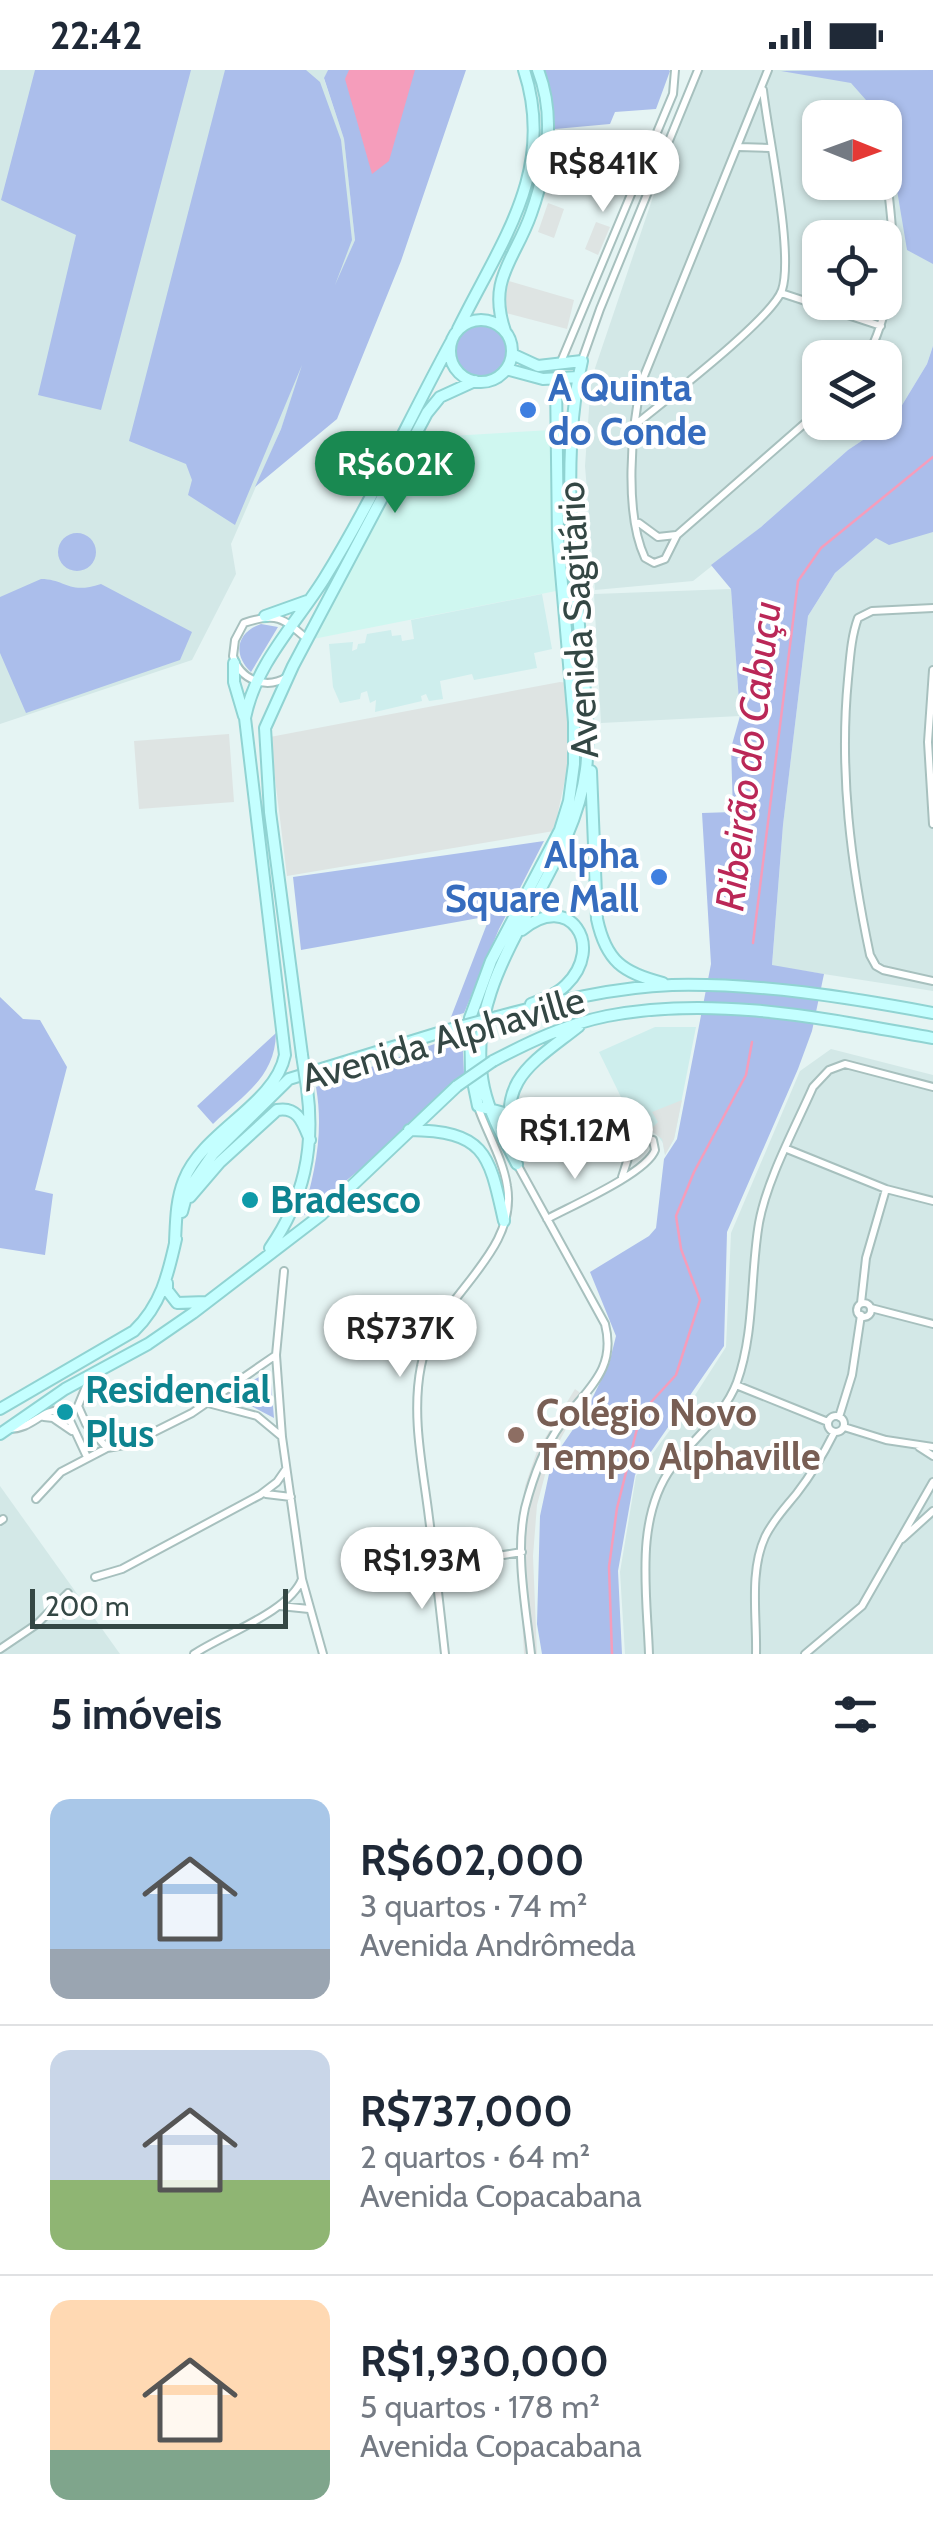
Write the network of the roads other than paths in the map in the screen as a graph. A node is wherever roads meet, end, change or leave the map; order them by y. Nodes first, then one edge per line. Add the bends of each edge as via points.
1 (524, 70) edge
2 (538, 70) edge
3 (675, 70) edge
4 (698, 70) edge
5 (768, 71) edge
6 (762, 86) junction
7 (738, 147) junction
8 (770, 148) junction
9 (889, 200) edge
10 (781, 292) junction
11 (881, 326) junction
12 (458, 330) junction
13 (505, 331) junction
14 (875, 340) edge
15 (451, 342) junction
16 (512, 354) junction
17 (582, 361) junction
18 (560, 364) junction
19 (506, 368) junction
20 (578, 377) junction
21 (556, 380) junction
22 (642, 380) junction
23 (475, 381) junction
24 (671, 395) junction
25 (634, 426) junction
26 (802, 426) edge
27 (636, 520) junction
28 (677, 535) junction
29 (308, 601) junction
30 (933, 608) edge
31 (265, 616) junction
32 (290, 624) junction
33 (308, 640) junction
34 (234, 663) junction
35 (933, 670) edge
36 (288, 677) junction
37 (257, 682) junction
38 (245, 718) junction
39 (581, 721) junction
40 (589, 740) junction
41 (592, 800) junction
42 (575, 824) junction
43 (933, 824) edge
44 (262, 855) junction
45 (277, 856) junction
46 (265, 876) junction
47 (280, 878) junction
48 (517, 934) junction
49 (278, 974) junction
50 (293, 981) junction
51 (933, 981) edge
52 (671, 985) junction
53 (515, 1012) junction
54 (933, 1013) edge
55 (584, 1023) junction
56 (933, 1038) edge
57 (933, 1087) edge
58 (478, 1106) junction
59 (490, 1112) junction
60 (508, 1114) junction
61 (408, 1130) junction
62 (310, 1140) junction
63 (786, 1150) junction
64 (517, 1164) junction
65 (622, 1177) junction
66 (886, 1190) junction
67 (933, 1201) edge
68 (184, 1203) junction
69 (546, 1219) junction
70 (504, 1221) junction
71 (176, 1242) junction
72 (264, 1258) junction
73 (284, 1271) dead end
74 (167, 1277) junction
75 (207, 1302) junction
76 (861, 1303) junction
77 (871, 1308) junction
78 (860, 1315) junction
79 (933, 1324) edge
80 (276, 1354) junction
81 (91, 1374) junction
82 (736, 1385) junction
83 (207, 1402) junction
84 (0, 1409) edge
85 (42, 1416) junction
86 (839, 1416) junction
87 (828, 1422) junction
88 (2, 1428) edge
89 (90, 1428) junction
90 (844, 1428) junction
91 (834, 1432) junction
92 (74, 1434) junction
93 (282, 1437) junction
94 (914, 1444) junction
95 (933, 1447) edge
96 (107, 1448) junction
97 (87, 1456) junction
98 (933, 1456) edge
99 (286, 1470) junction
100 (933, 1482) edge
101 (260, 1496) junction
102 (922, 1497) junction
103 (291, 1498) junction
104 (36, 1499) dead end
105 (933, 1511) edge
106 (898, 1543) junction
107 (522, 1552) junction
108 (434, 1566) junction
109 (95, 1578) dead end
110 (302, 1579) junction
111 (68, 1593) dead end
112 (279, 1606) junction
113 (310, 1609) junction
114 (0, 1650) edge
115 (194, 1654) edge
116 (323, 1654) edge
117 (445, 1654) edge
118 (531, 1654) edge
119 (649, 1654) edge
120 (759, 1654) edge
121 (805, 1654) edge

1 - 12 main road via 535,132 529,177
2 - 13 main road via 548,142 531,214 497,295
3 - 18 street via 673,94
4 - 17 street, Avenida Sagitário
5 - 6 street
6 - 7 street
6 - 8 street
7 - 8 street
7 - 22 street
8 - 10 street via 784,238
9 - 11 street via 894,272
10 - 11 street
10 - 24 street via 762,317
11 - 14 street
12 - 13 main road via 476,320
12 - 15 main road
13 - 16 main road
15 - 23 main road via 454,366
15 - 29 main road
16 - 18 main road via 538,366
16 - 19 main road
17 - 18 main road
17 - 20 main road, Avenida Sagitário
19 - 21 main road
19 - 23 main road via 489,381
20 - 21 main road
20 - 39 main road, Avenida Sagitário via 571,466
21 - 39 main road, Avenida Sagitário via 558,538
22 - 24 street
22 - 25 street
23 - 33 main road via 440,398 427,413
24 - 25 street
25 - 27 street
26 - 28 street
27 - 28 street via 658,537
27 - 28 street via 642,552 654,564 665,559
29 - 31 main road
29 - 32 main road
30 - 51 street via 872,610 858,618 844,751 870,955 883,970
31 - 32 street
31 - 34 street via 240,630
32 - 33 street
32 - 37 main road
33 - 36 main road
34 - 37 street
34 - 38 main road
35 - 43 street
36 - 37 street
36 - 45 main road via 264,736
37 - 38 main road
38 - 44 main road
39 - 40 main road, Avenida Sagitário
39 - 58 main road, Avenida Sagitário via 560,830 491,962 470,1018
40 - 41 main road
40 - 42 main road, Avenida Sagitário
41 - 42 main road
41 - 52 main road via 601,937 631,974
42 - 48 main road, Avenida Sagitário
44 - 45 main road
44 - 46 main road
45 - 47 main road
46 - 47 main road
46 - 49 main road
47 - 50 main road
48 - 53 main road via 540,917 564,918 575,924 584,949 568,984
48 - 59 main road, Avenida Sagitário via 484,1012 482,1064
49 - 50 main road
49 - 71 main road via 283,1065 192,1164 178,1202
50 - 62 main road, bridge
52 - 53 main road, Avenida Alphaville
52 - 54 main road, Avenida Alphaville via 813,994
53 - 68 main road, Avenida Alphaville, bridge via 289,1078 213,1154
55 - 56 main road, Avenida Alphaville via 651,1010 735,1009
55 - 60 main road via 526,1067
55 - 61 main road, Avenida Alphaville, bridge via 493,1061
57 - 63 street via 838,1065 813,1088
58 - 59 main road
58 - 70 street, Avenida Sagitário via 508,1186
59 - 60 main road
59 - 64 main road, Avenida Sagitário
60 - 64 main road
61 - 70 main road via 454,1134 474,1146 493,1169
61 - 72 main road, Avenida Alphaville
62 - 68 main road via 300,1116 277,1110
62 - 72 main road via 299,1198
63 - 66 street
63 - 82 street via 760,1218
64 - 69 street
65 - 65 street via 633,1143 653,1140 654,1156
65 - 69 street
66 - 67 street
66 - 76 street
68 - 71 main road, Avenida Alphaville
69 - 107 street via 605,1324 608,1356 544,1457 525,1510
70 - 108 street via 496,1246 434,1328 420,1368 419,1436
71 - 74 main road, Avenida Alphaville
72 - 75 main road, Avenida Alphaville
73 - 80 street
74 - 75 main road via 177,1303
74 - 84 main road, Avenida Alphaville via 152,1314 134,1331
75 - 81 main road, Avenida Alphaville
76 - 77 street
76 - 78 street
77 - 78 street via 869,1316
77 - 79 street
78 - 86 street
80 - 83 street
80 - 93 street
81 - 88 main road, Avenida Alphaville
81 - 89 street via 78,1406
82 - 87 street
82 - 119 street via 671,1468 652,1511
83 - 93 street via 257,1416
83 - 96 street via 130,1444
85 - 88 street via 26,1428
85 - 92 street
85 - 92 street via 64,1412
86 - 87 street
86 - 90 street
87 - 91 street
89 - 92 street
89 - 96 street
90 - 91 street
90 - 94 street
91 - 120 street via 764,1538 757,1571
92 - 97 street
93 - 99 street
94 - 95 street
94 - 98 street
96 - 97 street
97 - 104 street
99 - 101 street
99 - 103 street
100 - 102 street
101 - 103 street
101 - 109 street
102 - 105 street
102 - 106 street
103 - 110 street
105 - 106 street
106 - 121 street via 858,1612
107 - 108 street
107 - 118 street
108 - 117 street
110 - 112 street
110 - 113 street
111 - 114 street
112 - 113 street
112 - 115 street
113 - 116 street

